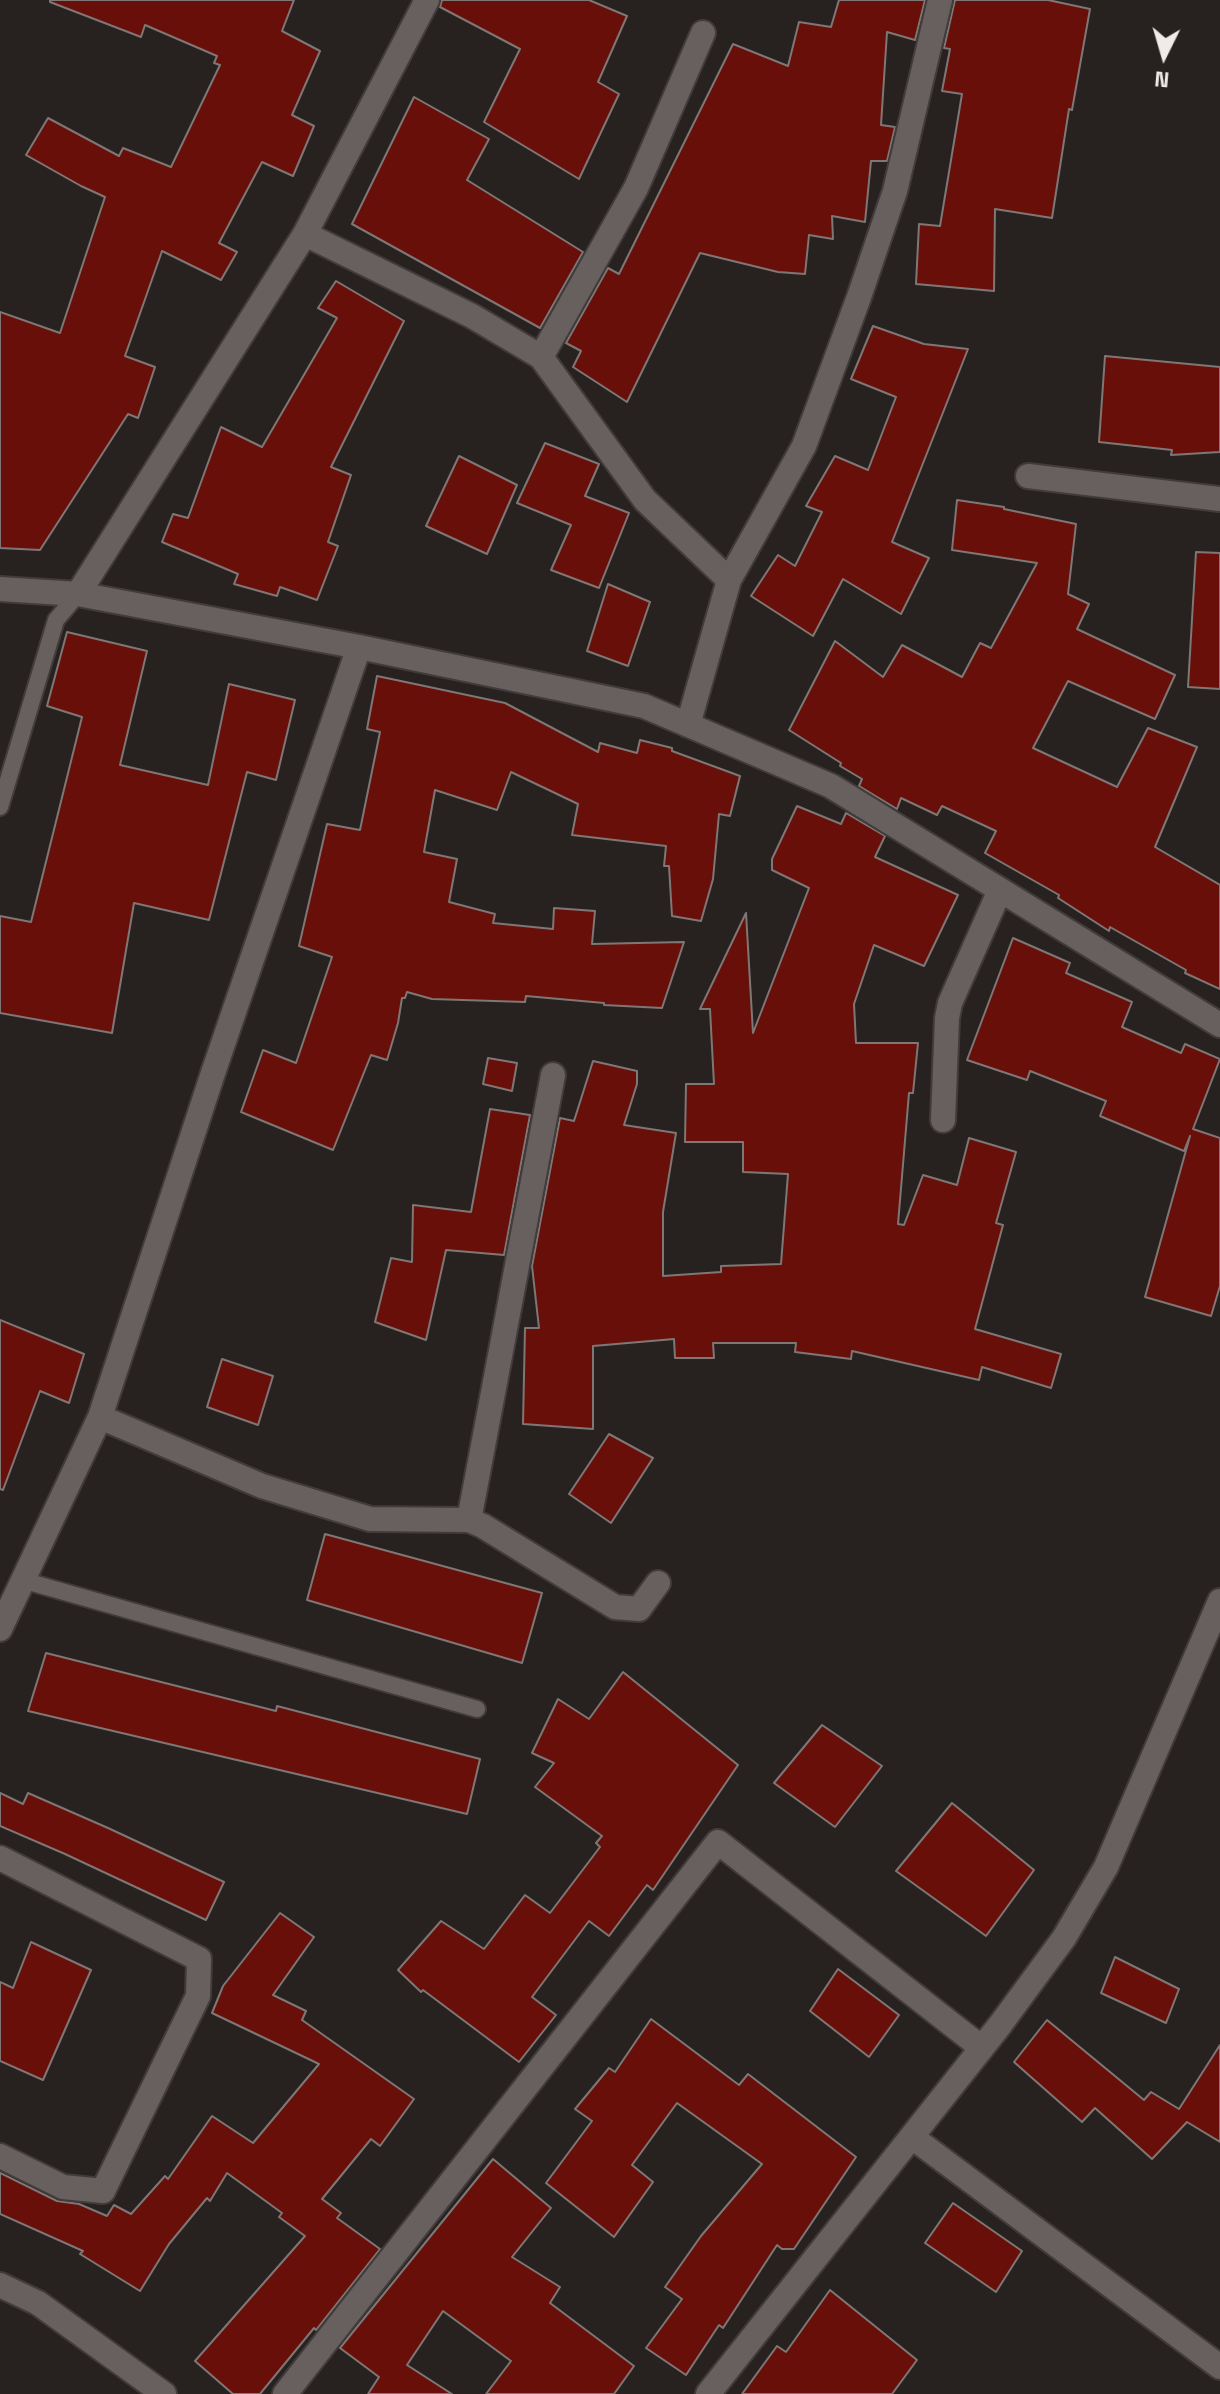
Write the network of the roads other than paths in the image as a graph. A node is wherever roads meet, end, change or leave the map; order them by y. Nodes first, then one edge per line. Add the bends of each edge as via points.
1 (427, 0) edge
2 (940, 0) edge
3 (703, 33) dead end
4 (305, 234) junction
5 (541, 357) junction
6 (1028, 476) dead end
7 (1220, 499) edge
8 (729, 580) junction
9 (0, 589) edge
10 (78, 594) junction
11 (359, 647) junction
12 (688, 725) junction
13 (0, 807) edge
14 (1000, 890) junction
15 (1220, 1025) edge
16 (553, 1075) dead end
17 (943, 1120) dead end
18 (100, 1417) junction
19 (469, 1520) junction
20 (22, 1580) junction
21 (658, 1583) dead end
22 (1220, 1601) edge
23 (0, 1629) edge
24 (477, 1709) dead end
25 (0, 1858) edge
26 (982, 2048) junction
27 (912, 2137) junction
28 (0, 2156) edge
29 (0, 2285) edge
30 (1220, 2367) edge
31 (157, 2392) edge
32 (715, 2392) edge
33 (285, 2394) edge

1 - 4 street
2 - 8 street via 895,191 848,327 804,446
3 - 5 street via 636,188
4 - 5 street via 472,316
4 - 10 street
5 - 8 street via 645,500
6 - 7 street
8 - 12 street
9 - 10 street
10 - 11 street
10 - 13 lane via 56,620
11 - 12 street via 644,706
11 - 18 street
12 - 14 street via 831,786
14 - 15 street
14 - 17 street via 950,1003
16 - 19 street
18 - 19 street via 262,1486 370,1519
18 - 20 street
19 - 21 street via 615,1607 639,1609
20 - 23 street
20 - 24 lane
22 - 26 street via 1106,1867 1064,1938
25 - 28 street via 199,1959 198,1996 103,2191 63,2187
26 - 27 street
26 - 33 street via 718,1842
27 - 30 street
27 - 32 street
29 - 31 street via 38,2303

